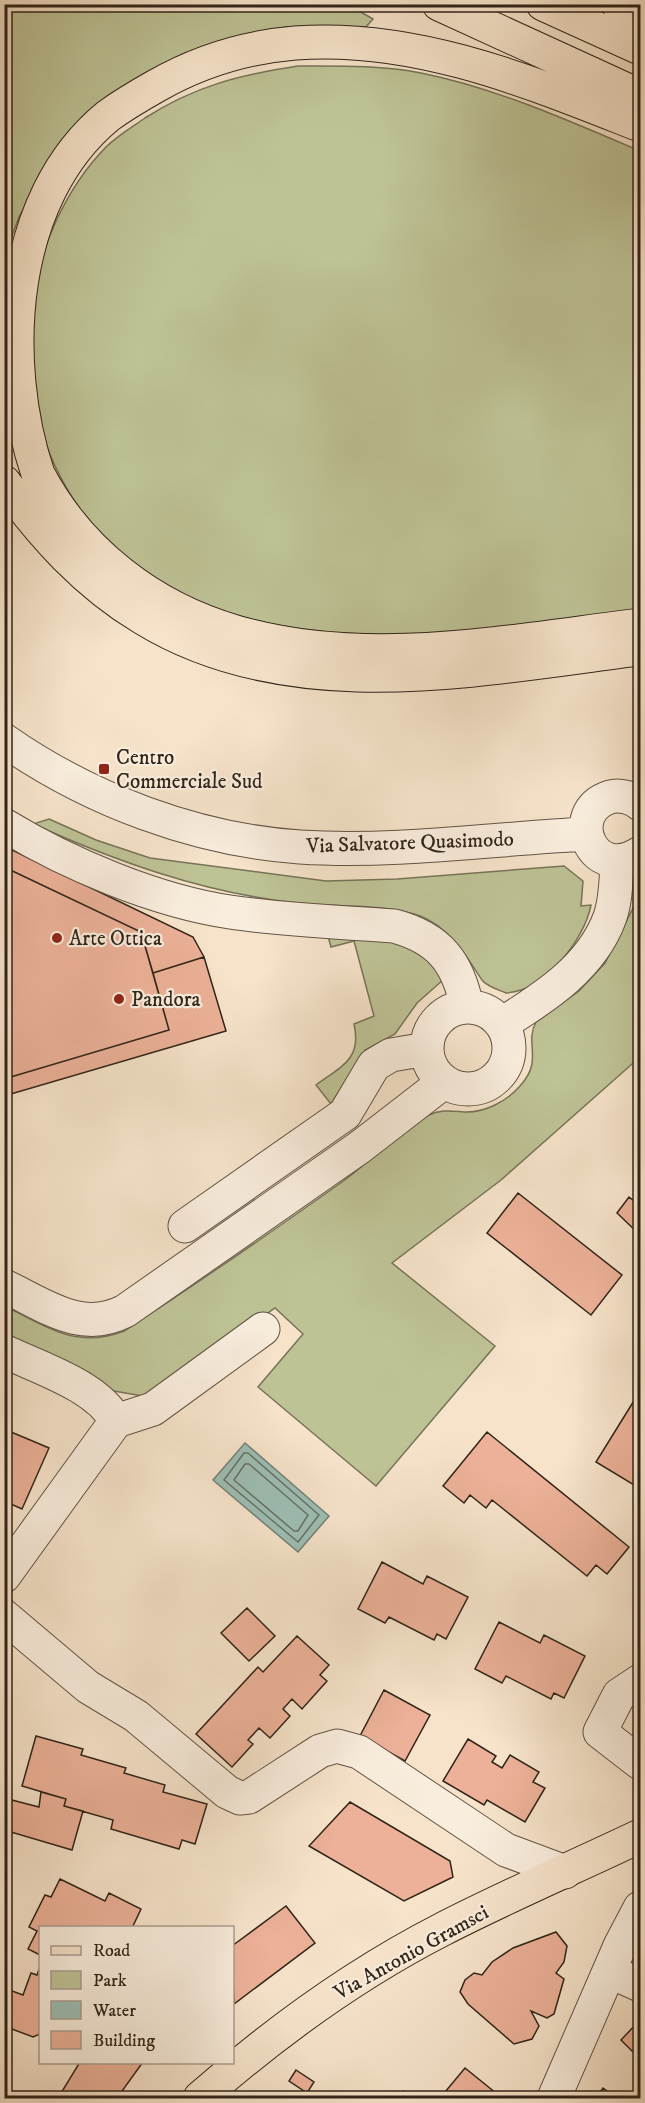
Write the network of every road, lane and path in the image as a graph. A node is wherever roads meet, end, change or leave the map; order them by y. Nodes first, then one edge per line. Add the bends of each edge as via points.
1 (439, 4) edge
2 (543, 4) edge
3 (618, 4) edge
4 (640, 15) edge
5 (640, 48) edge
6 (640, 96) edge
7 (640, 125) edge
8 (4, 482) edge
9 (640, 625) edge
10 (640, 649) edge
11 (4, 740) edge
12 (640, 804) edge
13 (4, 825) edge
14 (586, 834) junction
15 (629, 858) edge
16 (467, 1007) junction
17 (502, 1024) junction
18 (427, 1048) junction
19 (444, 1082) junction
20 (185, 1226) dead end
21 (4, 1286) edge
22 (263, 1329) dead end
23 (4, 1351) edge
24 (116, 1421) junction
25 (4, 1576) edge
26 (4, 1616) edge
27 (640, 1681) edge
28 (640, 1762) edge
29 (640, 1836) edge
30 (565, 1872) junction
31 (640, 1908) edge
32 (611, 1972) junction
33 (640, 1985) edge
34 (200, 2098) edge
35 (554, 2098) edge

1 - 6 main road
2 - 5 main road
3 - 4 main road
7 - 9 main road via 529,81 428,51 339,42 264,46 225,57 176,75 107,117 56,177 30,229 14,277 7,347 14,410 22,438 56,505 80,535 126,578 180,611 240,633 332,649 430,648
8 - 10 main road via 57,548 113,598 174,635 235,657 330,673 374,675 469,669
11 - 14 street, Via Salvatore Quasimodo via 39,764 115,801 161,819 245,839 346,849
12 - 14 street via 626,797 612,796 601,801 592,810
13 - 16 street via 98,871 182,903 231,912 394,926 415,932 447,957 462,980
14 - 15 street via 597,853
15 - 17 street via 609,918 576,971
16 - 17 street via 493,1014
16 - 18 street via 443,1015 429,1036
17 - 19 street via 510,1048 502,1073 493,1082 468,1090
18 - 19 street via 435,1073
18 - 20 street via 391,1055 374,1065 345,1114
19 - 21 street via 360,1147 111,1318 98,1322 73,1318
22 - 24 street via 153,1408
23 - 24 street via 95,1395 110,1408
24 - 25 street
26 - 30 street via 88,1687 136,1716 227,1792 240,1798 249,1797 320,1751 337,1746 359,1752 506,1850
27 - 28 street via 619,1695 600,1732
29 - 30 main road, Via Antonio Gramsci
30 - 34 main road, Via Antonio Gramsci via 442,1930 354,1981 283,2030
31 - 32 street
32 - 33 street
32 - 35 street

